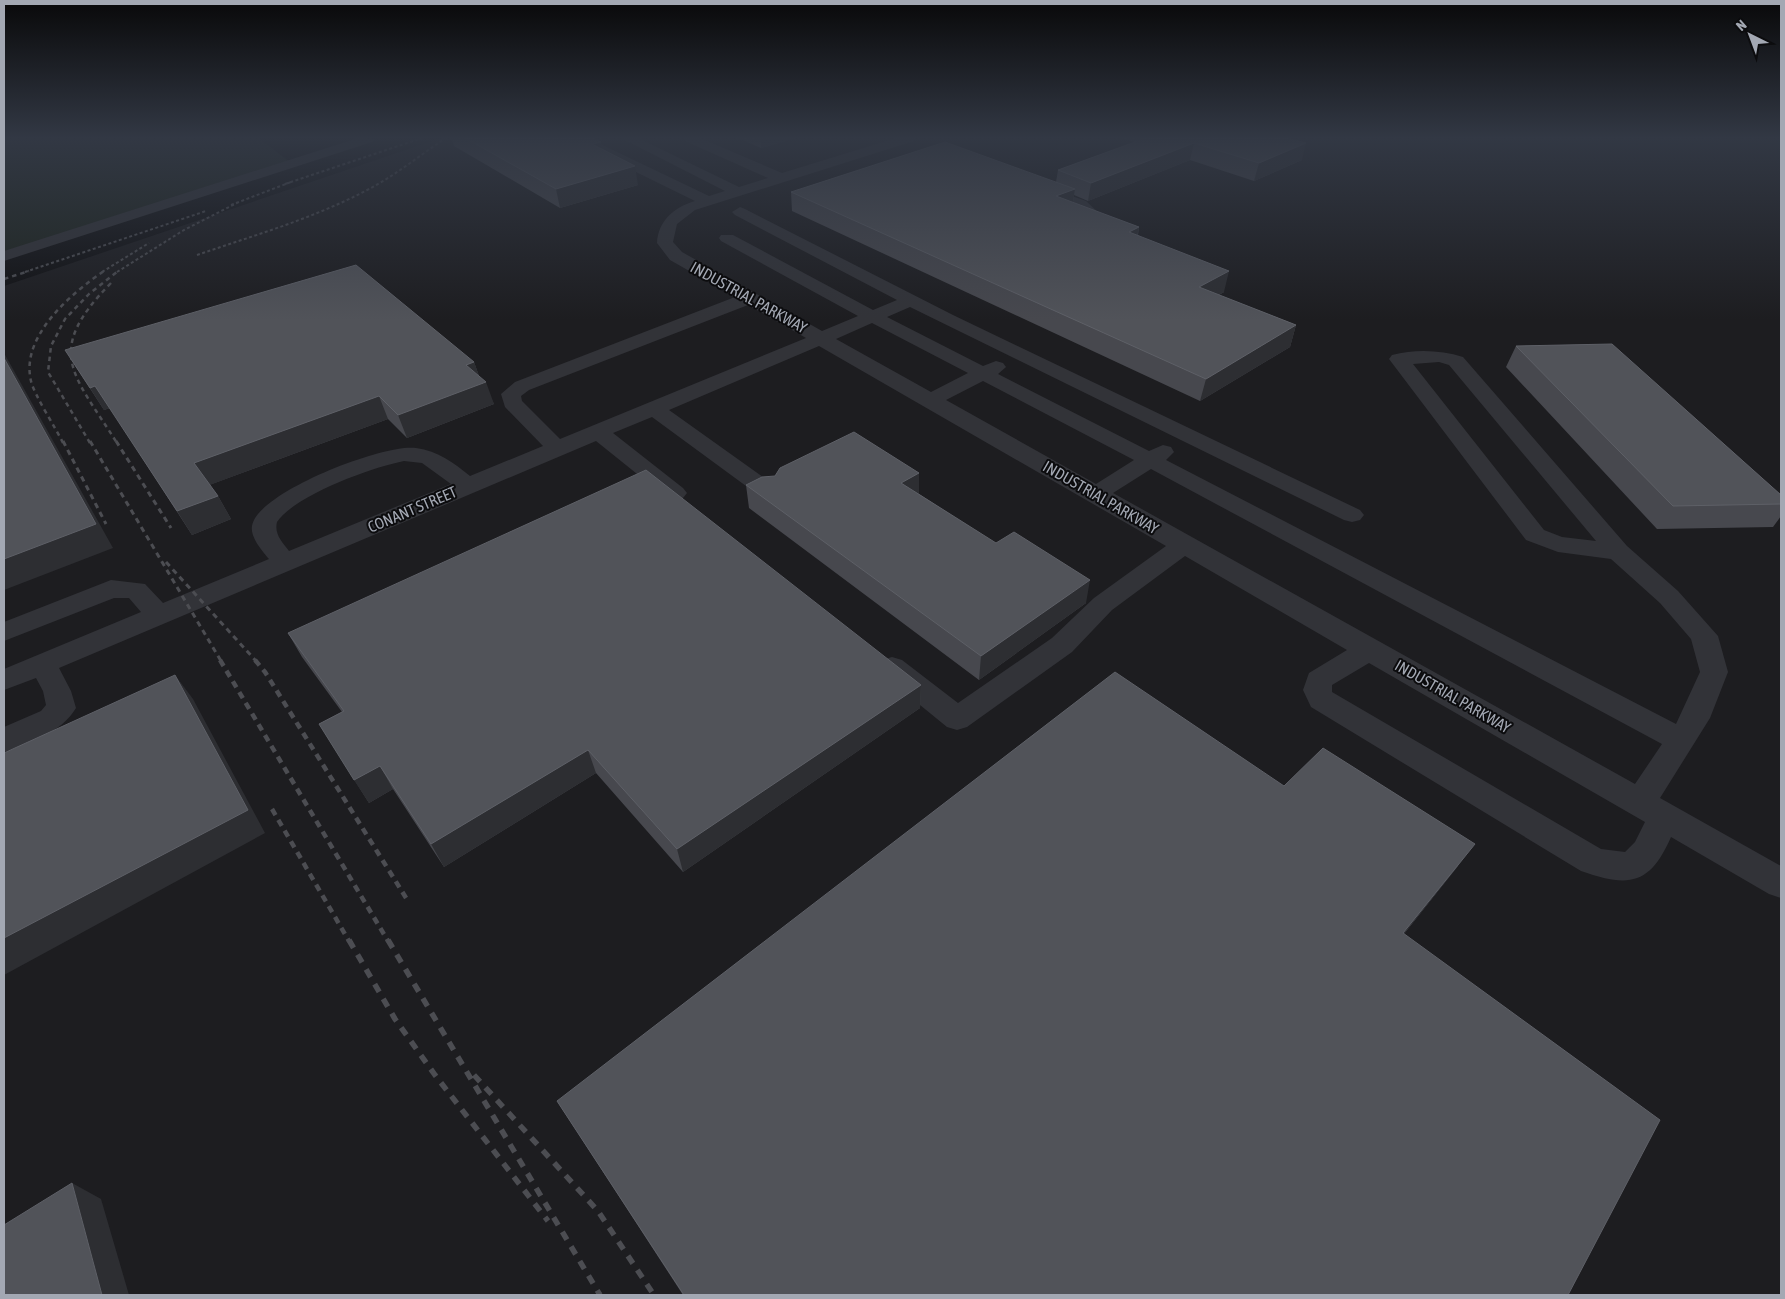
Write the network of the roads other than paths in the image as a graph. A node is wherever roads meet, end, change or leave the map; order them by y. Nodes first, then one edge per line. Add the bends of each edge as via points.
1 (180, 199) edge
2 (702, 199) edge
3 (732, 199) edge
4 (744, 199) edge
5 (1066, 199) edge
6 (707, 201) junction
7 (738, 202) junction
8 (1094, 216) edge
9 (727, 238) dead end
10 (4, 256) edge
11 (750, 298) junction
12 (912, 300) junction
13 (873, 317) junction
14 (820, 337) junction
15 (1021, 355) junction
16 (983, 373) junction
17 (930, 400) junction
18 (653, 408) junction
19 (597, 431) junction
20 (1188, 437) junction
21 (557, 448) junction
22 (1150, 460) junction
23 (467, 486) junction
24 (769, 492) edge
25 (1096, 494) junction
26 (697, 511) edge
27 (1352, 515) dead end
28 (1185, 544) junction
29 (1618, 552) junction
30 (285, 562) junction
31 (159, 615) junction
32 (4, 632) edge
33 (1370, 649) junction
34 (872, 651) edge
35 (43, 664) junction
36 (4, 680) edge
37 (4, 740) edge
38 (1680, 740) junction
39 (1652, 809) junction
40 (1781, 882) edge

1 - 10 street
2 - 6 street
3 - 7 street
4 - 7 street, INDUSTRIAL PARKWAY
5 - 8 street via 1081,204
6 - 7 street, INDUSTRIAL PARKWAY
6 - 11 street, INDUSTRIAL PARKWAY via 690,207 673,219 666,229 665,243 676,256
7 - 12 street
9 - 13 street
11 - 14 street, INDUSTRIAL PARKWAY
11 - 21 street via 522,386 511,394 512,403
12 - 13 street, CONANT STREET
12 - 15 street
13 - 14 street, CONANT STREET
13 - 16 street
14 - 17 street, INDUSTRIAL PARKWAY
14 - 18 street, CONANT STREET
15 - 16 street
15 - 20 street
16 - 17 street
16 - 22 street
17 - 25 street, INDUSTRIAL PARKWAY
18 - 19 street, CONANT STREET
18 - 24 street
19 - 21 street, CONANT STREET
19 - 26 street
20 - 22 street
20 - 27 street
21 - 23 street, CONANT STREET
22 - 25 street
22 - 38 street
23 - 30 street, CONANT STREET
23 - 30 street via 434,460 410,453 380,460 304,492 280,506 264,524 264,532
25 - 28 street, INDUSTRIAL PARKWAY
28 - 33 street, INDUSTRIAL PARKWAY
28 - 34 street via 1103,604 1062,645 957,719
29 - 29 street via 1456,361 1440,356 1399,359 1535,535 1558,544
29 - 38 street via 1669,598 1704,636 1714,672 1695,718
30 - 31 street, CONANT STREET
31 - 32 street via 136,590 111,589
31 - 35 street, CONANT STREET
33 - 39 street, INDUSTRIAL PARKWAY
33 - 39 street via 1320,680 1317,690 1321,699 1593,861 1610,867 1629,868 1645,857
35 - 36 street, CONANT STREET
35 - 37 street via 57,691 61,708 51,719
38 - 39 street
39 - 40 street, INDUSTRIAL PARKWAY

